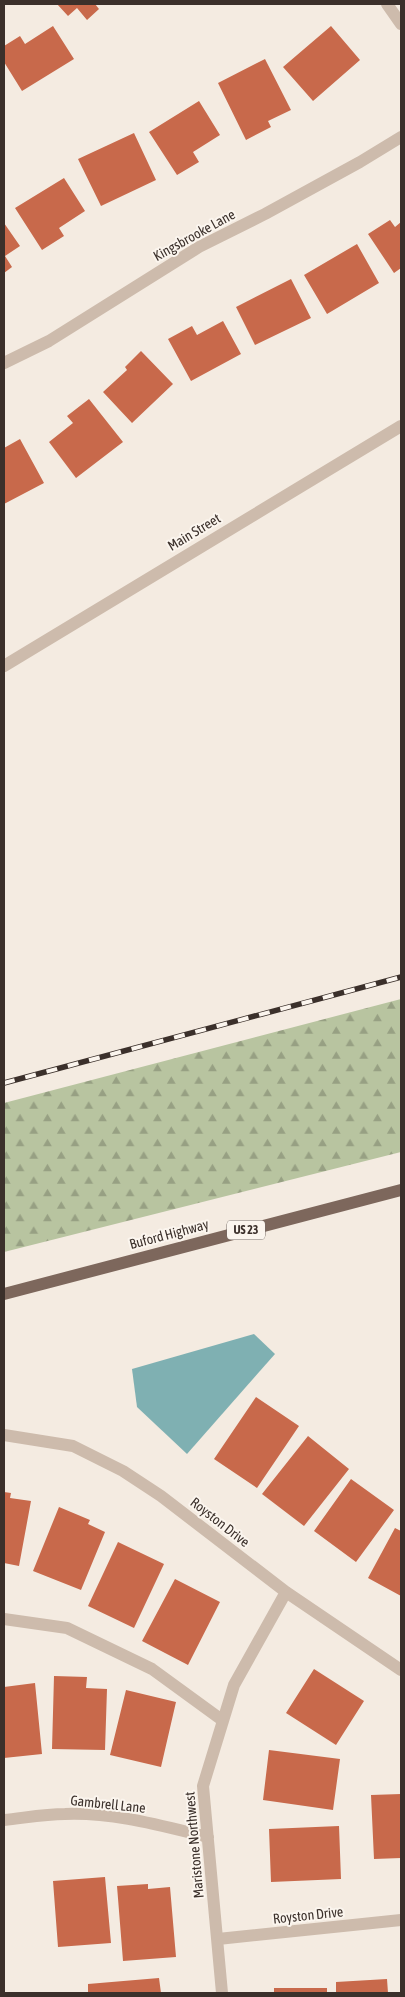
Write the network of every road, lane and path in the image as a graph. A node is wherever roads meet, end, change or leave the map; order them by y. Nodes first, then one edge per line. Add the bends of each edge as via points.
1 (387, 4) edge
2 (401, 24) edge
3 (401, 137) edge
4 (4, 363) edge
5 (401, 426) edge
6 (4, 666) edge
7 (401, 1190) edge
8 (4, 1294) edge
9 (4, 1435) edge
10 (286, 1592) junction
11 (4, 1619) edge
12 (401, 1670) edge
13 (222, 1720) junction
14 (4, 1820) edge
15 (208, 1836) junction
16 (401, 1920) edge
17 (218, 1939) junction
18 (222, 1993) edge

1 - 2 street
3 - 4 street, Kingsbrooke Lane via 265,214 199,247 48,341
5 - 6 street, Main Street
7 - 8 main road, Buford Highway / US 23
9 - 10 street, Royston Drive via 73,1446 123,1470
10 - 12 street, Royston Drive
10 - 13 street, Maristone Northwest via 234,1685
11 - 13 street via 67,1628 152,1669
13 - 15 street, Maristone Northwest via 203,1786
14 - 15 street, Gambrell Lane via 65,1814 92,1815 143,1821
15 - 17 street, Maristone Northwest
16 - 17 street, Royston Drive
17 - 18 street, Maristone Northwest

